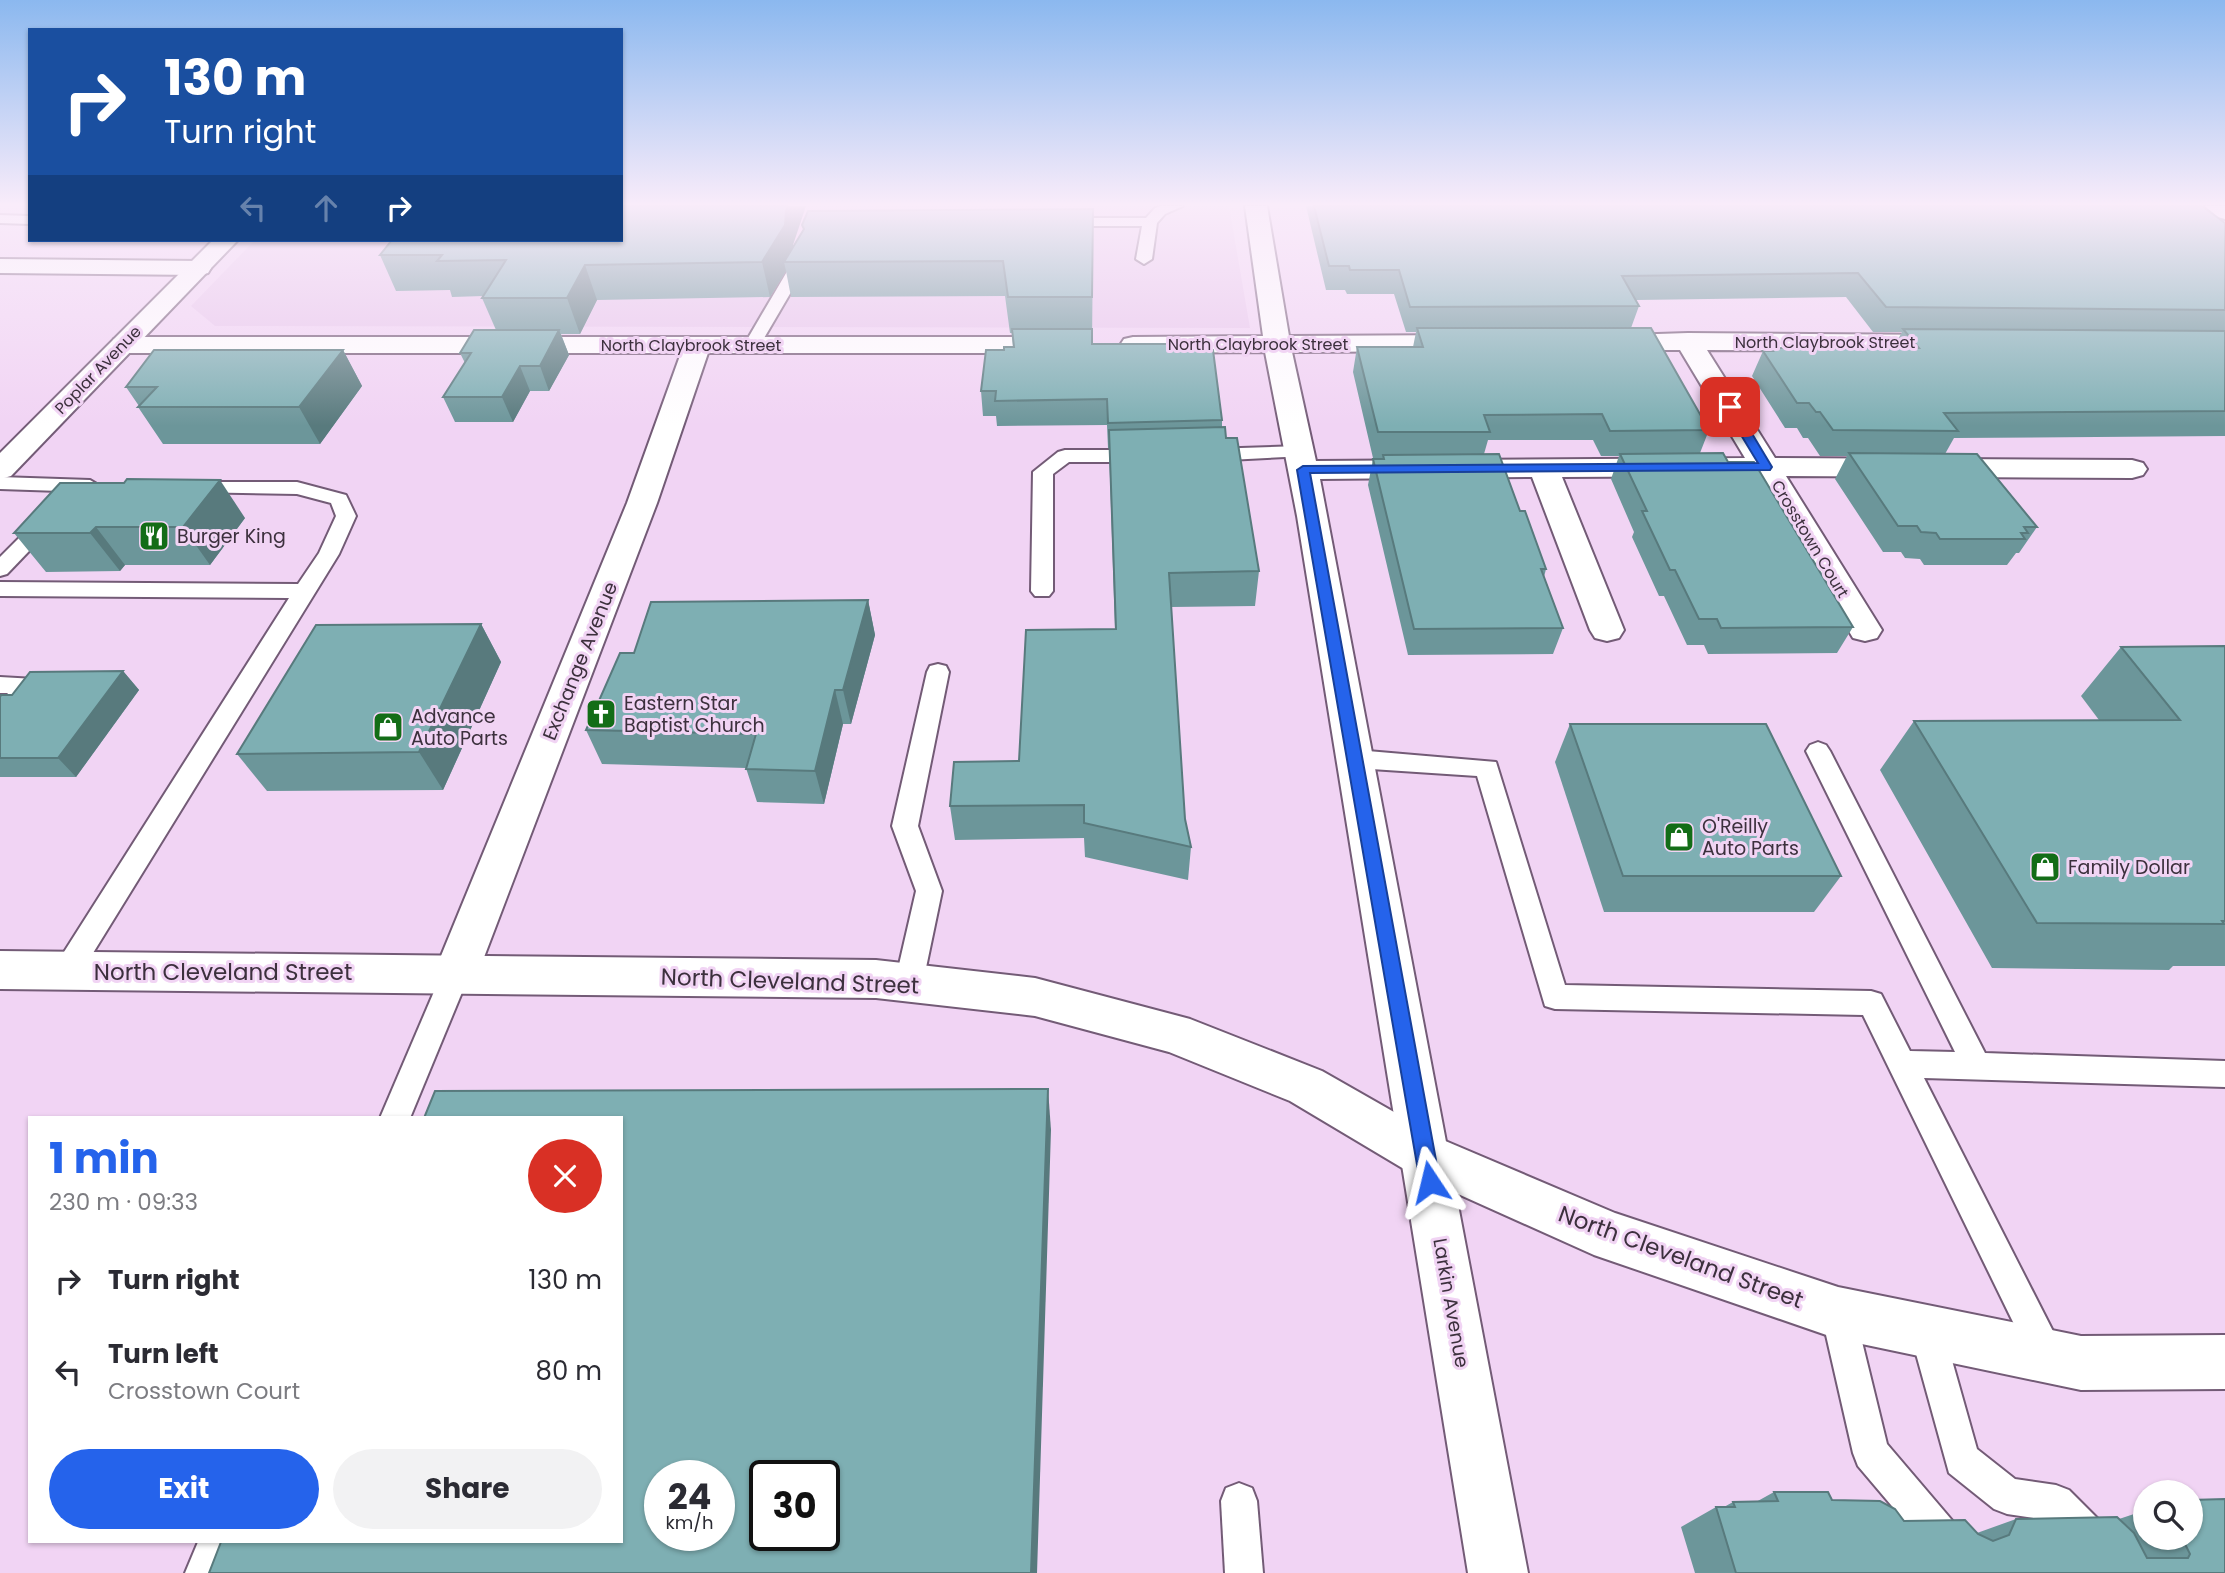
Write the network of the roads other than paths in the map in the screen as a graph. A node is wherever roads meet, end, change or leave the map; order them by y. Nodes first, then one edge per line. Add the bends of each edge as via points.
1 (188, 279) edge
2 (788, 279) edge
3 (1267, 279) edge
4 (1688, 341) junction
5 (1579, 342) edge
6 (1496, 343) edge
7 (1977, 343) edge
8 (123, 345) junction
9 (698, 345) junction
10 (752, 345) junction
11 (1277, 345) junction
12 (1189, 456) edge
13 (1161, 457) edge
14 (1301, 461) junction
15 (1766, 467) junction
16 (1543, 468) junction
17 (2132, 469) dead end
18 (0, 470) edge
19 (0, 483) edge
20 (79, 486) junction
21 (117, 487) edge
22 (167, 488) edge
23 (0, 569) edge
24 (0, 589) edge
25 (304, 590) junction
26 (1042, 591) dead end
27 (1607, 630) dead end
28 (1866, 630) dead end
29 (938, 671) dead end
30 (0, 685) edge
31 (0, 719) edge
32 (1818, 751) dead end
33 (1356, 759) junction
34 (0, 970) edge
35 (66, 971) junction
36 (456, 973) junction
37 (909, 982) junction
38 (1902, 1064) junction
39 (1977, 1067) junction
40 (2225, 1074) edge
41 (396, 1116) edge
42 (1426, 1156) junction
43 (1838, 1313) junction
44 (1927, 1332) junction
45 (2048, 1356) junction
46 (2225, 1362) edge
47 (1239, 1501) dead end
48 (1943, 1538) edge
49 (217, 1543) edge
50 (204, 1573) edge
51 (1244, 1573) edge
52 (1497, 1573) edge
53 (2106, 1573) edge

1 - 8 street, Poplar Avenue
2 - 10 lane
3 - 11 street, Larkin Avenue
4 - 5 street, North Claybrook Street
4 - 7 street, North Claybrook Street
4 - 15 street, Crosstown Court
6 - 11 street, North Claybrook Street
8 - 9 street, North Claybrook Street
8 - 18 street, Poplar Avenue
9 - 10 street, North Claybrook Street
9 - 36 street, Exchange Avenue via 642,503
10 - 11 street, North Claybrook Street
11 - 14 street, Larkin Avenue
12 - 14 lane
13 - 26 lane via 1065,456 1043,472
14 - 16 street
14 - 33 street, Larkin Avenue
15 - 16 street
15 - 17 street
15 - 28 street, Crosstown Court
16 - 27 street
19 - 20 lane
20 - 21 lane
20 - 23 lane
22 - 25 lane via 297,488 339,499 346,516 329,554
24 - 25 lane
25 - 35 lane
29 - 37 lane via 905,826 929,891
30 - 31 lane via 27,685
32 - 39 lane
33 - 38 lane via 1487,768 1555,997 1871,1003
33 - 42 street, Larkin Avenue
34 - 35 street, North Cleveland Street
35 - 36 street, North Cleveland Street
36 - 37 street, North Cleveland Street
36 - 41 lane
37 - 42 street, North Cleveland Street via 1035,997 1174,1033 1306,1086
38 - 39 lane
38 - 45 lane
39 - 40 lane
42 - 43 street, North Cleveland Street via 1612,1237
42 - 52 street, Larkin Avenue
43 - 44 street, North Cleveland Street
43 - 48 lane via 1871,1453
44 - 45 street, North Cleveland Street
44 - 53 lane via 1962,1460 2007,1496 2056,1503 2090,1537
45 - 46 street, North Cleveland Street via 2081,1363
47 - 51 lane
49 - 50 lane

